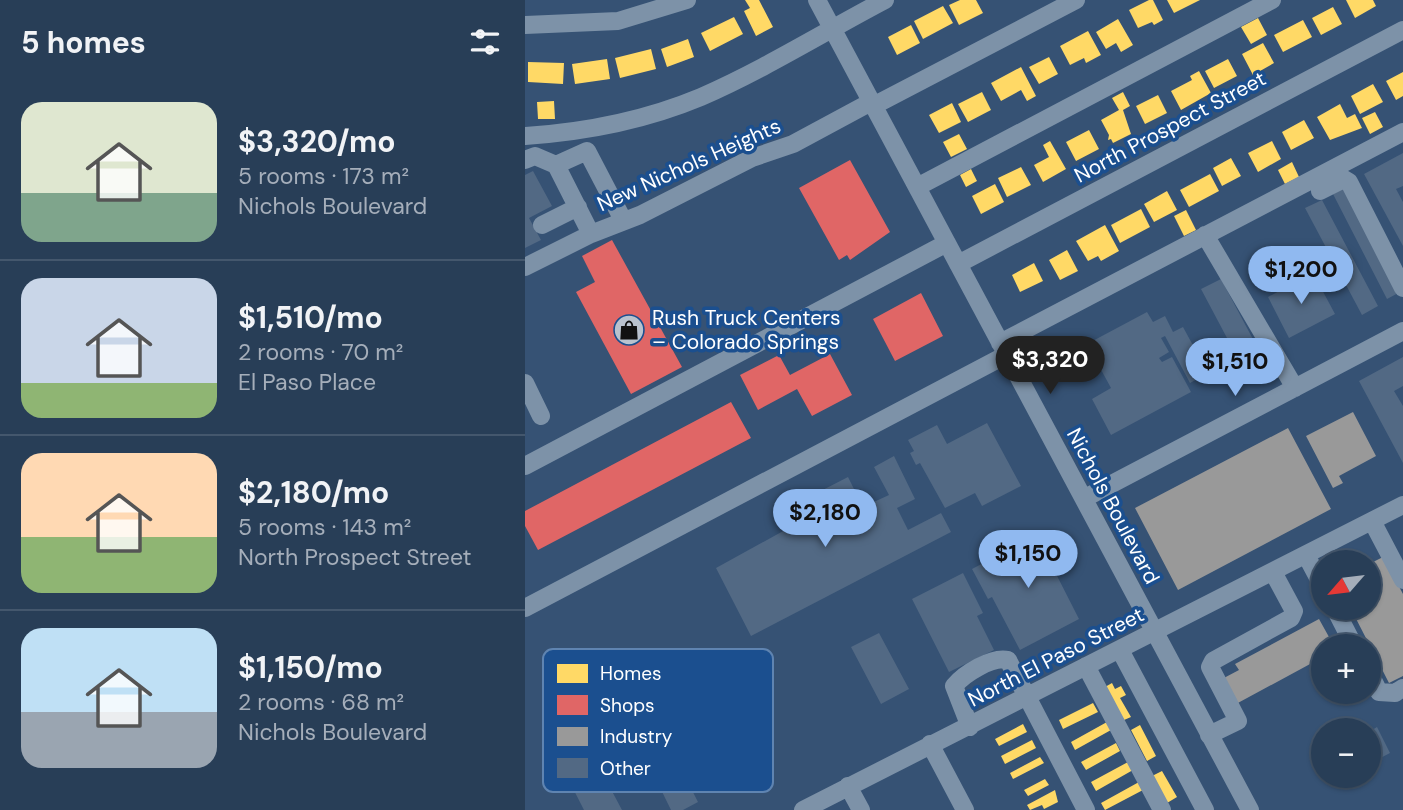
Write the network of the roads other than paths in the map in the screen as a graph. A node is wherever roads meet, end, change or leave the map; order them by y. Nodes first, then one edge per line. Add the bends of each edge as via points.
1 (687, 0) edge
2 (817, 0) edge
3 (885, 0) edge
4 (1076, 0) edge
5 (1272, 0) edge
6 (525, 25) edge
7 (832, 28) junction
8 (1403, 30) edge
9 (872, 104) junction
10 (1403, 132) edge
11 (525, 136) edge
12 (525, 160) edge
13 (556, 165) junction
14 (917, 187) junction
15 (1320, 191) dead end
16 (578, 207) junction
17 (623, 220) junction
18 (542, 225) dead end
19 (591, 234) junction
20 (1205, 235) junction
21 (947, 243) junction
22 (958, 264) junction
23 (525, 267) edge
24 (1403, 288) edge
25 (1403, 331) edge
26 (1003, 349) junction
27 (525, 383) edge
28 (1295, 388) junction
29 (541, 416) dead end
30 (525, 466) edge
31 (1085, 498) junction
32 (1403, 505) edge
33 (1372, 521) junction
34 (1306, 555) junction
35 (1311, 564) edge
36 (1273, 572) junction
37 (1403, 580) edge
38 (525, 608) edge
39 (1154, 632) junction
40 (1120, 650) junction
41 (1086, 666) junction
42 (1403, 688) edge
43 (1381, 692) edge
44 (1025, 696) junction
45 (970, 727) junction
46 (1209, 735) junction
47 (930, 744) junction
48 (848, 786) junction
49 (803, 810) edge
50 (861, 810) edge
51 (965, 810) edge
52 (1086, 810) edge
53 (1162, 810) edge
54 (1205, 810) edge
55 (1250, 810) edge

1 - 6 street via 618,21
2 - 7 street, Nichols Boulevard
3 - 7 street
4 - 9 street, New Nichols Heights
5 - 14 street
7 - 9 street, Nichols Boulevard
7 - 11 street via 747,75 669,109 635,120
8 - 22 street, North Prospect Street
9 - 14 street, Nichols Boulevard
9 - 17 street, New Nichols Heights
10 - 20 street
12 - 13 street via 535,156
13 - 16 street
13 - 17 street via 587,151
14 - 21 street, Nichols Boulevard
15 - 24 street via 1344,179 1349,183
16 - 18 street
16 - 19 street
17 - 19 street, New Nichols Heights
19 - 23 street, New Nichols Heights
20 - 26 street
20 - 28 street
21 - 22 street, Nichols Boulevard
21 - 30 street
22 - 26 street, Nichols Boulevard
25 - 28 street
26 - 31 street, Nichols Boulevard
26 - 38 street
27 - 29 street
28 - 31 street
31 - 39 street, Nichols Boulevard
32 - 33 street, North El Paso Street
33 - 34 street, North El Paso Street
33 - 37 street
34 - 35 street
34 - 36 street, North El Paso Street
36 - 39 street, North El Paso Street
36 - 46 street via 1294,611 1291,618 1213,661 1210,667 1238,721
39 - 40 street, North El Paso Street
39 - 46 street, Nichols Boulevard
40 - 41 street, North El Paso Street
40 - 54 street
41 - 44 street, North El Paso Street
41 - 53 street
42 - 43 street
44 - 45 street, North El Paso Street
44 - 45 street via 1008,660 1000,658 961,678 954,686
44 - 52 street
45 - 47 street, North El Paso Street
46 - 55 street, Nichols Boulevard
47 - 48 street, North El Paso Street
47 - 51 street
48 - 49 street, North El Paso Street
48 - 50 street

